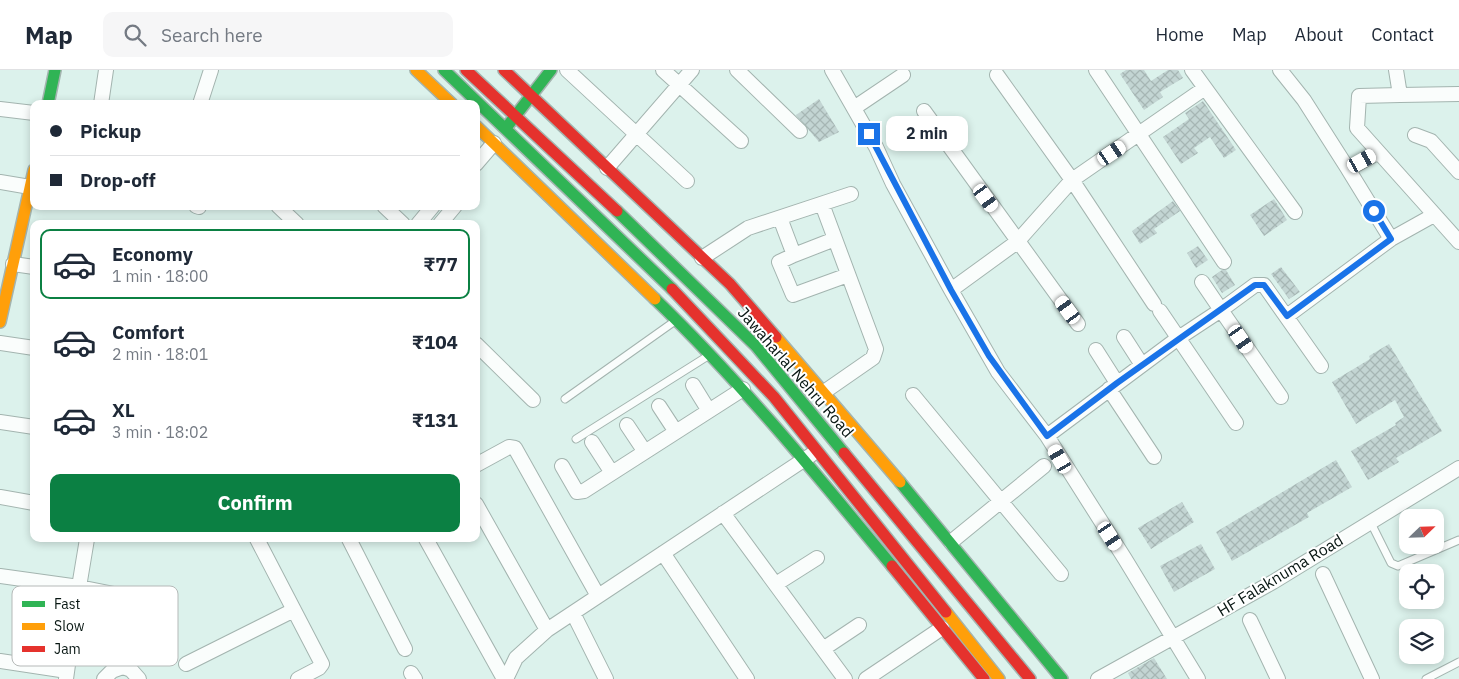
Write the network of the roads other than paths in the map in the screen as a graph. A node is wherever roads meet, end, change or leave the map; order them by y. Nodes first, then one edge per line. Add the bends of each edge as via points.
1 (55, 70) edge
2 (106, 70) edge
3 (211, 70) edge
4 (416, 70) edge
5 (444, 70) edge
6 (466, 70) edge
7 (504, 70) edge
8 (551, 70) edge
9 (567, 70) edge
10 (663, 70) edge
11 (692, 70) edge
12 (737, 70) edge
13 (832, 70) edge
14 (1096, 70) edge
15 (1192, 70) edge
16 (1280, 70) edge
17 (1396, 70) edge
18 (905, 72) edge
19 (997, 75) dead end
20 (679, 85) junction
21 (1205, 88) junction
22 (1459, 94) edge
23 (1400, 95) junction
24 (532, 97) junction
25 (49, 100) edge
26 (101, 100) edge
27 (201, 100) edge
28 (448, 100) edge
29 (476, 100) edge
30 (480, 104) edge
31 (854, 108) junction
32 (0, 109) edge
33 (924, 111) dead end
34 (30, 113) edge
35 (515, 116) junction
36 (506, 129) junction
37 (480, 130) edge
38 (800, 130) dead end
39 (636, 135) junction
40 (1139, 135) junction
41 (1415, 135) dead end
42 (741, 141) dead end
43 (494, 143) junction
44 (1377, 153) junction
45 (480, 159) edge
46 (607, 168) junction
47 (1348, 168) junction
48 (1459, 172) edge
49 (1072, 180) junction
50 (687, 181) dead end
51 (0, 182) edge
52 (30, 187) joint
53 (851, 194) dead end
54 (822, 204) junction
55 (388, 210) edge
56 (430, 210) edge
57 (452, 210) edge
58 (1295, 212) dead end
59 (1434, 215) junction
60 (780, 218) junction
61 (398, 220) edge
62 (421, 220) edge
63 (443, 220) edge
64 (835, 239) junction
65 (1391, 239) junction
66 (1017, 242) junction
67 (1459, 242) edge
68 (794, 255) junction
69 (702, 258) junction
70 (1224, 262) dead end
71 (13, 264) junction
72 (30, 266) edge
73 (848, 275) junction
74 (5, 279) edge
75 (1202, 282) dead end
76 (951, 290) junction
77 (1221, 310) junction
78 (1287, 316) junction
79 (1, 317) edge
80 (677, 319) junction
81 (1078, 324) dead end
82 (1124, 337) dead end
83 (1177, 339) junction
84 (0, 343) edge
85 (30, 347) edge
86 (480, 348) edge
87 (1096, 350) dead end
88 (712, 354) junction
89 (1142, 365) junction
90 (1321, 366) dead end
91 (693, 385) dead end
92 (1113, 386) junction
93 (743, 389) junction
94 (824, 392) junction
95 (913, 395) dead end
96 (1281, 397) dead end
97 (564, 398) dead end
98 (533, 400) dead end
99 (660, 406) dead end
100 (709, 411) junction
101 (0, 422) edge
102 (1236, 423) dead end
103 (627, 425) dead end
104 (30, 426) edge
105 (676, 432) junction
106 (1047, 436) junction
107 (576, 439) dead end
108 (592, 442) dead end
109 (817, 451) junction
110 (645, 452) junction
111 (1154, 457) dead end
112 (804, 459) junction
113 (480, 463) edge
114 (562, 466) dead end
115 (1044, 466) dead end
116 (1459, 468) edge
117 (612, 473) junction
118 (0, 498) edge
119 (1000, 501) junction
120 (30, 502) edge
121 (480, 511) edge
122 (723, 513) junction
123 (1370, 521) junction
124 (1459, 540) edge
125 (86, 542) edge
126 (259, 542) edge
127 (351, 542) edge
128 (428, 542) edge
129 (951, 542) junction
130 (663, 553) junction
131 (816, 558) dead end
132 (1061, 574) dead end
133 (1323, 574) dead end
134 (0, 576) edge
135 (776, 584) junction
136 (72, 586) edge
137 (79, 586) edge
138 (598, 596) junction
139 (294, 610) junction
140 (573, 613) junction
141 (1250, 620) dead end
142 (859, 626) dead end
143 (942, 628) junction
144 (547, 630) junction
145 (1172, 637) junction
146 (405, 649) dead end
147 (823, 650) junction
148 (1459, 662) edge
149 (186, 664) dead end
150 (24, 666) edge
151 (67, 675) edge
152 (104, 679) edge
153 (139, 679) edge
154 (298, 679) edge
155 (505, 679) edge
156 (606, 679) edge
157 (747, 679) edge
158 (845, 679) edge
159 (866, 679) edge
160 (984, 679) edge
161 (999, 679) edge
162 (1030, 679) edge
163 (1062, 679) edge
164 (1098, 679) edge
165 (1198, 679) edge
166 (1278, 679) edge
167 (1372, 679) edge
168 (1426, 679) edge

1 - 25 street
2 - 26 street
3 - 27 street
4 - 28 street
5 - 29 street, Jawaharlal Nehru Road
6 - 35 street, Jawaharlal Nehru Road
7 - 24 street
8 - 24 street
9 - 39 street
10 - 20 street
11 - 20 street
12 - 38 street
13 - 31 street
14 - 40 street
15 - 21 street
16 - 47 street via 1304,100
17 - 23 street
18 - 31 street
19 - 49 street
20 - 39 street
20 - 42 street
21 - 40 street
21 - 58 street
22 - 23 street
23 - 44 street via 1362,95 1357,98 1357,128
24 - 35 street
24 - 46 street
30 - 36 street, Jawaharlal Nehru Road
31 - 76 street
32 - 34 street
33 - 66 street
35 - 36 street
35 - 162 street, Jawaharlal Nehru Road via 756,346
36 - 43 street
36 - 109 street, Jawaharlal Nehru Road via 675,289 741,359
37 - 43 street
39 - 46 street
39 - 50 street
40 - 49 street
40 - 70 street
41 - 48 street via 1432,141
43 - 45 street
43 - 80 street
44 - 47 street
44 - 59 street
46 - 69 street
47 - 65 street
49 - 66 street
49 - 83 street
51 - 52 street
52 - 71 street
53 - 54 street
54 - 60 street
54 - 64 street
55 - 61 street
56 - 62 street
57 - 63 street
59 - 65 street
59 - 67 street
60 - 68 street
60 - 69 street via 748,228
64 - 68 street
64 - 73 street
65 - 78 street
66 - 76 street
66 - 81 street
68 - 73 street via 779,262 793,295
69 - 94 street via 730,284
71 - 72 street
71 - 74 street
73 - 94 street via 876,354
74 - 79 street
75 - 77 street
76 - 106 street via 998,372
77 - 78 street via 1259,284 1267,288
77 - 83 street
77 - 96 street
78 - 90 street
80 - 88 street
80 - 97 lane
82 - 89 street
83 - 89 street
83 - 102 street
84 - 85 street
86 - 98 street
87 - 92 street
88 - 93 street
88 - 107 lane
89 - 92 street
91 - 100 street
92 - 106 street
92 - 111 street
93 - 100 street
93 - 112 street
94 - 129 street
95 - 119 street
99 - 105 street
100 - 105 street
101 - 104 street
103 - 110 street
105 - 110 street
106 - 145 street
108 - 117 street
109 - 112 street
109 - 161 street, Jawaharlal Nehru Road
110 - 117 street
112 - 122 street
112 - 143 street
113 - 138 street via 509,447 515,448
114 - 117 street via 580,493
115 - 119 street
116 - 123 street, HF Falaknuma Road
118 - 120 street
119 - 129 street
119 - 132 street
121 - 144 street
122 - 130 street
122 - 135 street
123 - 124 lane via 1391,563 1398,566
123 - 145 street, HF Falaknuma Road via 1273,582
125 - 137 street
126 - 139 street
127 - 146 street
128 - 155 street
129 - 163 street
130 - 138 street
130 - 157 street
131 - 135 street
133 - 167 street
134 - 136 street
135 - 147 street
138 - 140 street
139 - 149 street
139 - 154 street via 322,664
140 - 144 street
140 - 156 street
141 - 166 street
142 - 147 street
143 - 159 street
143 - 160 street
144 - 155 street via 516,658
145 - 164 street, HF Falaknuma Road
145 - 165 street
147 - 158 street
148 - 168 lane
150 - 151 street
152 - 153 street via 112,670 123,667

